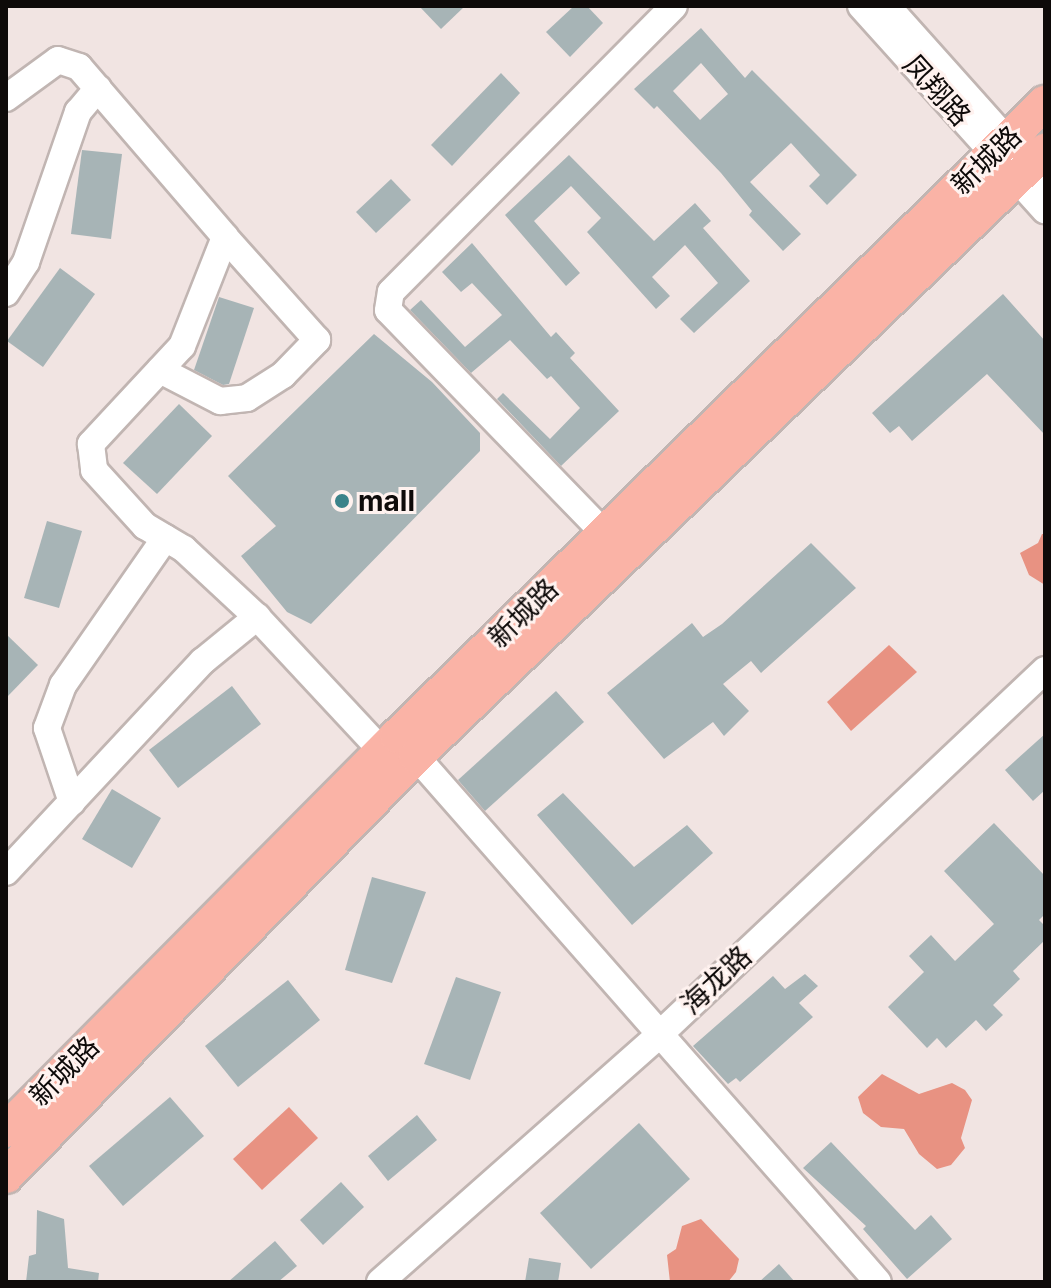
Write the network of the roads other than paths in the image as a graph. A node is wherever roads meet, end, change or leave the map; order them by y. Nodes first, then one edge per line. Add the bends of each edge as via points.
1 (674, 6) edge
2 (861, 6) edge
3 (887, 6) edge
4 (98, 88) junction
5 (6, 98) edge
6 (1045, 103) edge
7 (1000, 145) junction
8 (1034, 169) edge
9 (1045, 210) edge
10 (225, 237) junction
11 (6, 293) edge
12 (160, 370) junction
13 (604, 533) junction
14 (165, 538) junction
15 (257, 617) junction
16 (1045, 670) edge
17 (398, 748) junction
18 (72, 802) junction
19 (6, 872) edge
20 (660, 1034) junction
21 (6, 1130) edge
22 (6, 1176) edge
23 (380, 1282) edge
24 (878, 1282) edge

1 - 13 street via 391,292 388,310
2 - 7 street, 凤翔路
3 - 7 street, 凤翔路
4 - 5 street via 79,67 58,60
4 - 10 street
4 - 11 street via 78,112 26,262
6 - 7 main road, 新城路
7 - 8 street, 凤翔路
7 - 13 main road, 新城路
8 - 9 street, 凤翔路
8 - 17 main road, 新城路
10 - 12 street via 182,346
10 - 12 street via 317,340 283,375 247,398 220,401
12 - 14 street via 91,444 94,470 145,526
13 - 17 main road, 新城路
14 - 15 street
14 - 18 street via 63,685 47,728
15 - 17 street
15 - 18 street via 203,661
16 - 20 street, 海龙路
17 - 20 street
17 - 21 main road, 新城路
17 - 22 main road, 新城路
18 - 19 street
20 - 23 street, 海龙路
20 - 24 street

